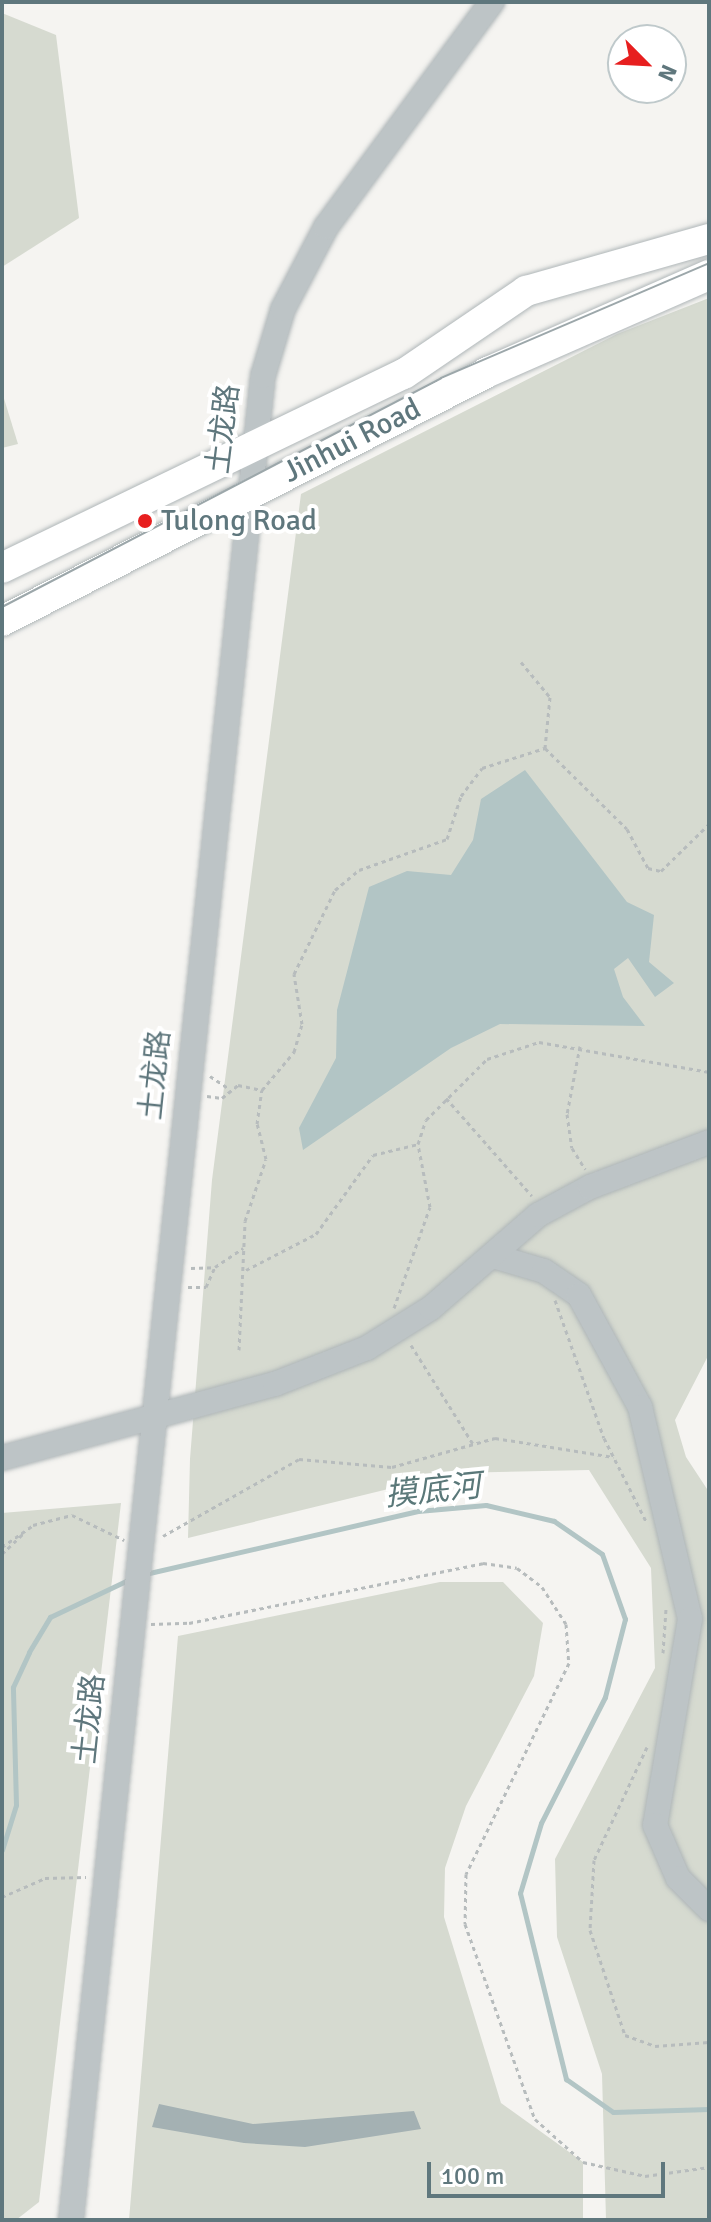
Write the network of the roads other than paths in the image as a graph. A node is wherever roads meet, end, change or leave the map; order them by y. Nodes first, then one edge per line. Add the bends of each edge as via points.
1 (492, 2) edge
2 (709, 239) edge
3 (709, 275) edge
4 (253, 443) junction
5 (248, 497) junction
6 (2, 568) edge
7 (2, 621) edge
8 (709, 1142) edge
9 (493, 1256) junction
10 (154, 1412) junction
11 (2, 1458) edge
12 (709, 1909) edge
13 (71, 2220) edge

1 - 4 street, 土龙路 via 299,274 263,376
2 - 4 main road, Jinhui Road via 526,291 404,374
3 - 5 main road, Jinhui Road via 488,372
4 - 5 street, 土龙路
4 - 6 main road, Jinhui Road
5 - 7 main road, Jinhui Road
5 - 10 street, 土龙路
8 - 9 street via 598,1184 546,1211
9 - 10 street via 400,1327 275,1384
9 - 12 street via 554,1276 579,1295 640,1407 668,1508 690,1619 655,1825 678,1878
10 - 11 street
10 - 13 street, 土龙路

